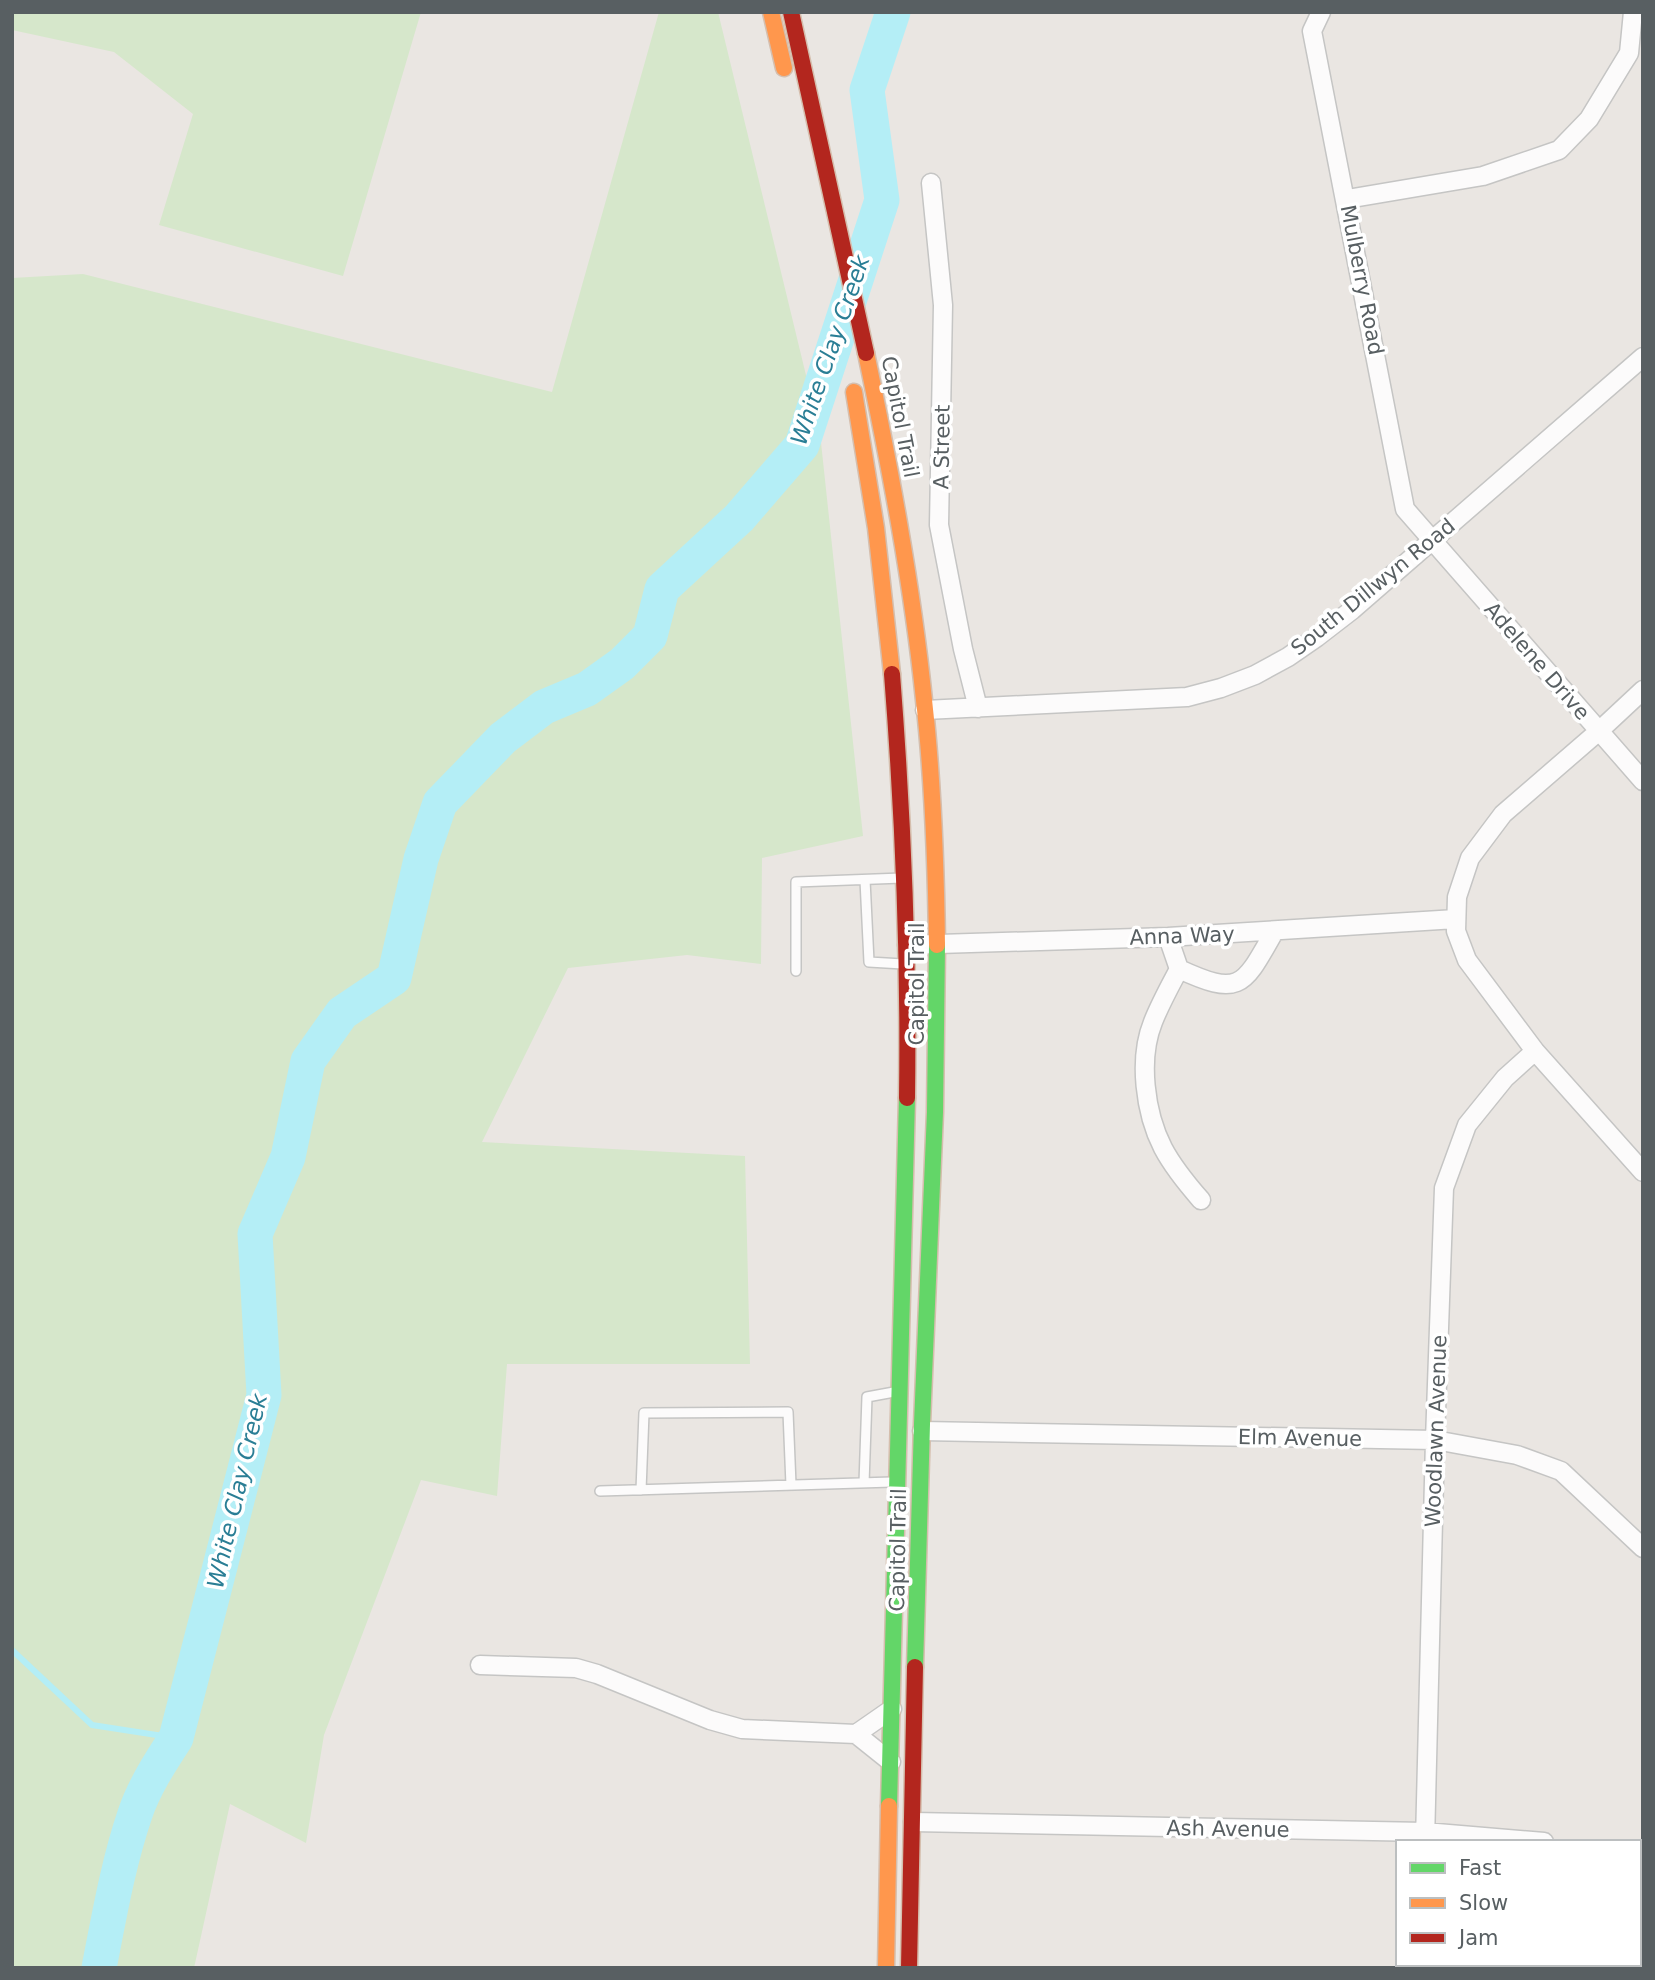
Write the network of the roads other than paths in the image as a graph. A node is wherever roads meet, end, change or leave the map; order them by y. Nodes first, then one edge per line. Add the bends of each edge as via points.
1 (1321, 12) edge
2 (1633, 12) edge
3 (792, 17) edge
4 (772, 20) edge
5 (787, 81) dead end
6 (931, 183) dead end
7 (1347, 198) junction
8 (1643, 357) edge
9 (851, 374) dead end
10 (1431, 541) junction
11 (1643, 690) edge
12 (978, 708) junction
13 (925, 710) junction
14 (1600, 732) junction
15 (1643, 780) edge
16 (903, 878) junction
17 (865, 880) junction
18 (1456, 919) junction
19 (1274, 932) junction
20 (1168, 937) junction
21 (939, 944) junction
22 (906, 945) junction
23 (906, 964) junction
24 (1179, 969) junction
25 (796, 971) dead end
26 (1535, 1051) junction
27 (1643, 1172) edge
28 (1201, 1200) dead end
29 (899, 1391) junction
30 (922, 1431) junction
31 (1435, 1440) junction
32 (897, 1482) junction
33 (864, 1483) junction
34 (790, 1485) junction
35 (641, 1490) junction
36 (600, 1491) dead end
37 (1643, 1548) edge
38 (480, 1665) dead end
39 (892, 1709) junction
40 (856, 1734) junction
41 (891, 1762) junction
42 (913, 1822) junction
43 (1425, 1837) edge
44 (1496, 1840) edge
45 (886, 1968) edge
46 (909, 1968) edge

1 - 7 street, Mulberry Road via 1312,31
2 - 7 street via 1629,53 1589,119 1559,150 1483,176
3 - 13 main road, Capitol Trail via 892,483
4 - 5 main road
6 - 12 street, A Street via 943,305 939,525
7 - 10 street, Mulberry Road via 1405,509
8 - 10 street, South Dillwyn Road
9 - 16 main road, Capitol Trail via 872,488 890,666
10 - 12 street, South Dillwyn Road via 1317,637 1255,675 1221,688 1152,701
10 - 14 street, Adelene Drive
11 - 14 street
12 - 13 street, South Dillwyn Road
13 - 21 main road, Capitol Trail
14 - 15 street, Adelene Drive
14 - 18 street via 1503,814 1470,858 1457,897
16 - 17 lane
16 - 22 main road, Capitol Trail
17 - 23 lane via 869,962
17 - 25 lane via 796,882
18 - 19 street, Anna Way
18 - 26 street via 1467,960
19 - 20 street, Anna Way
19 - 24 street via 1255,965 1235,983 1210,983
20 - 21 street, Anna Way
20 - 24 street
21 - 22 street, Anna Way
21 - 30 main road, Capitol Trail via 936,1150
22 - 23 main road, Capitol Trail
23 - 29 main road, Capitol Trail
24 - 28 street via 1152,1023 1147,1083 1162,1147
26 - 27 street
26 - 31 street, Woodlawn Avenue via 1505,1078 1467,1125 1444,1188
29 - 32 main road, Capitol Trail
29 - 33 lane via 867,1397
30 - 31 street, Elm Avenue
30 - 42 main road, Capitol Trail
31 - 37 street, Elm Avenue via 1517,1455 1561,1471
31 - 43 street, Woodlawn Avenue
32 - 33 lane
32 - 39 main road, Capitol Trail
33 - 34 lane
34 - 35 lane
34 - 35 lane via 788,1412 644,1413
35 - 36 lane
38 - 40 street via 576,1668 742,1729
39 - 40 street
39 - 41 main road, Capitol Trail
40 - 41 street
41 - 45 main road, Capitol Trail
42 - 43 street, Ash Avenue
42 - 46 main road, Capitol Trail
43 - 44 street, Ash Avenue

